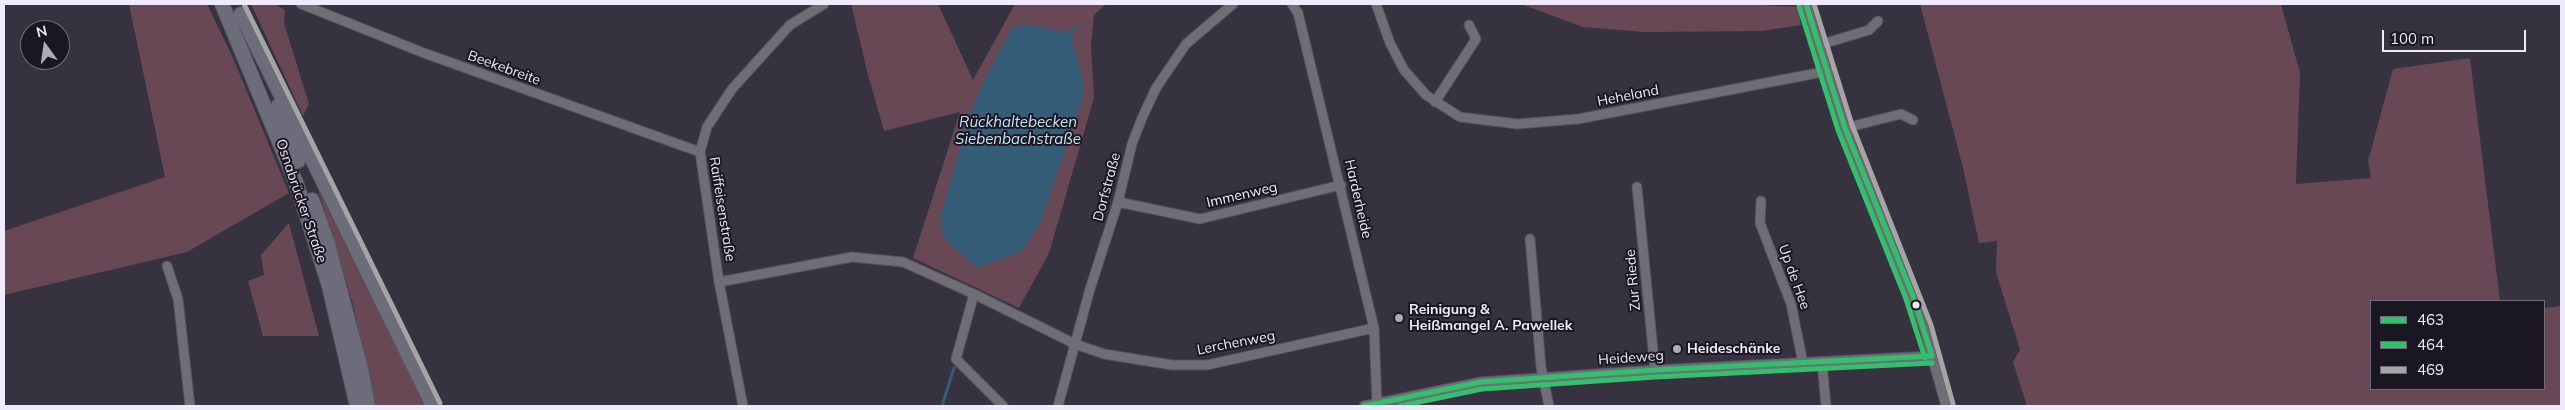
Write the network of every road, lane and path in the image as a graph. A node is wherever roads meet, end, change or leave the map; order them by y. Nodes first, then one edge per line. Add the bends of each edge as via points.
1 (222, 4) edge
2 (301, 4) edge
3 (824, 4) edge
4 (1234, 4) edge
5 (1292, 4) edge
6 (1376, 4) edge
7 (1806, 4) edge
8 (239, 9) edge
9 (1878, 21) dead end
10 (1469, 25) dead end
11 (1819, 45) junction
12 (1828, 71) junction
13 (1435, 102) junction
14 (1912, 120) dead end
15 (1845, 128) junction
16 (700, 152) junction
17 (1341, 185) junction
18 (1637, 187) dead end
19 (1761, 201) dead end
20 (1118, 202) junction
21 (1530, 239) dead end
22 (167, 266) dead end
23 (719, 282) junction
24 (974, 294) junction
25 (1374, 328) junction
26 (1075, 344) junction
27 (1932, 356) junction
28 (1822, 362) junction
29 (1803, 363) junction
30 (1655, 370) junction
31 (350, 374) junction
32 (1544, 377) junction
33 (1410, 396) junction
34 (1377, 404) junction
35 (190, 406) edge
36 (349, 406) edge
37 (357, 406) edge
38 (368, 406) edge
39 (433, 406) edge
40 (743, 406) edge
41 (1003, 406) edge
42 (1058, 406) edge
43 (1364, 406) edge
44 (1411, 406) edge
45 (1549, 406) edge
46 (1826, 406) edge
47 (1946, 406) edge

1 - 31 highway, Osnabrücker Straße via 298,185 329,286
2 - 16 street, Beekebreite via 424,53
3 - 16 street, Raiffeisenstraße via 790,25 732,89 707,127
4 - 20 street, Dorfstraße via 1186,44 1156,88 1132,144
5 - 17 street, Harderheide via 1298,13
6 - 13 street, Heheland via 1404,70
7 - 11 street
8 - 38 highway, Osnabrücker Straße via 328,244
8 - 39 highway
9 - 11 street via 1869,30
10 - 13 street via 1476,39
11 - 12 street
12 - 13 street, Heheland via 1578,119 1517,124 1460,117
12 - 15 street
14 - 15 street via 1901,114
15 - 27 street via 1913,296
16 - 23 street, Raiffeisenstraße
17 - 20 street, Immenweg via 1200,219
17 - 25 street, Harderheide
18 - 30 street, Zur Riede
19 - 29 street, Up de Hee via 1760,223 1792,304
20 - 26 street, Dorfstraße
21 - 32 street
22 - 35 street via 178,300
23 - 24 street, Lerchenweg via 852,257 903,262
23 - 40 street, Raiffeisenstraße
24 - 26 street, Lerchenweg
24 - 41 street via 956,359
25 - 26 street, Lerchenweg via 1207,365 1152,362 1104,354
25 - 34 street, Harderheide
26 - 42 street, Dorfstraße
27 - 28 street, Heideweg
27 - 47 street
28 - 29 street, Heideweg
28 - 46 street
29 - 30 street, Heideweg
30 - 32 street, Heideweg
31 - 36 highway
31 - 37 highway, Osnabrücker Straße
32 - 33 street, Heideweg via 1481,382
32 - 45 street
33 - 34 street, Heideweg
33 - 44 street
34 - 43 street, Heideweg

